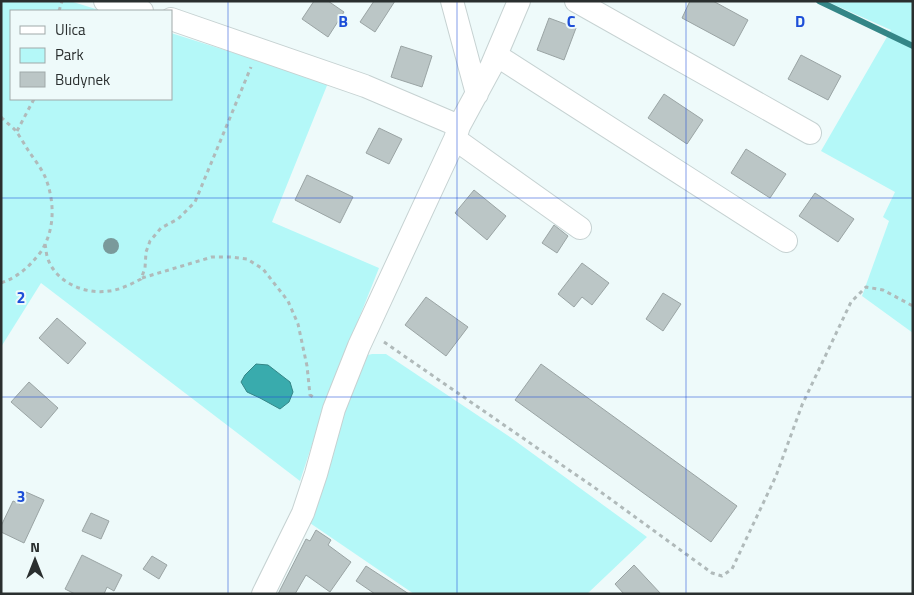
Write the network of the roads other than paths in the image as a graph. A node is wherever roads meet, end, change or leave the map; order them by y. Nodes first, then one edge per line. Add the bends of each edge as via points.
1 (105, 1) edge
2 (452, 1) edge
3 (519, 1) edge
4 (576, 1) edge
5 (138, 10) edge
6 (172, 19) edge
7 (496, 55) junction
8 (476, 94) junction
9 (457, 132) junction
10 (810, 133) dead end
11 (580, 228) dead end
12 (786, 241) dead end
13 (263, 594) edge

1 - 5 street
2 - 8 street
3 - 7 street
4 - 10 street
6 - 9 street via 365,86
7 - 8 street
7 - 12 street
8 - 9 street
9 - 11 street
9 - 13 street via 334,409 303,513

